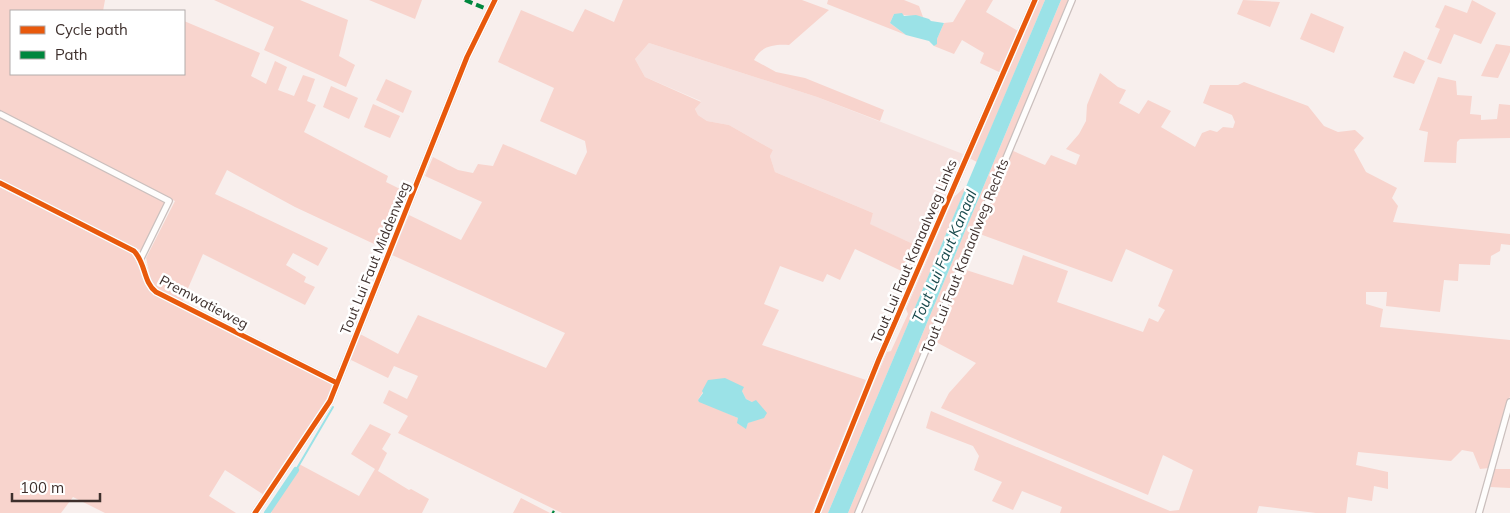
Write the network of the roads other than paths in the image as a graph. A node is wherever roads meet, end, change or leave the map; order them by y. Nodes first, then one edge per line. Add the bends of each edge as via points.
1 (494, 0) edge
2 (1036, 0) edge
3 (1072, 0) edge
4 (0, 114) edge
5 (0, 183) edge
6 (142, 258) junction
7 (337, 383) junction
8 (1510, 402) edge
9 (255, 513) edge
10 (817, 513) edge
11 (858, 513) edge
12 (1479, 513) edge

1 - 7 street, Tout Lui Faut Middenweg via 467,57
2 - 10 street, Tout Lui Faut Kanaalweg Links via 879,359
3 - 11 street, Tout Lui Faut Kanaalweg Rechts
4 - 6 street via 169,201
5 - 6 street
6 - 7 street, Premwatieweg via 150,287 156,292
7 - 9 street, Tout Lui Faut Middenweg via 330,401
8 - 12 street

